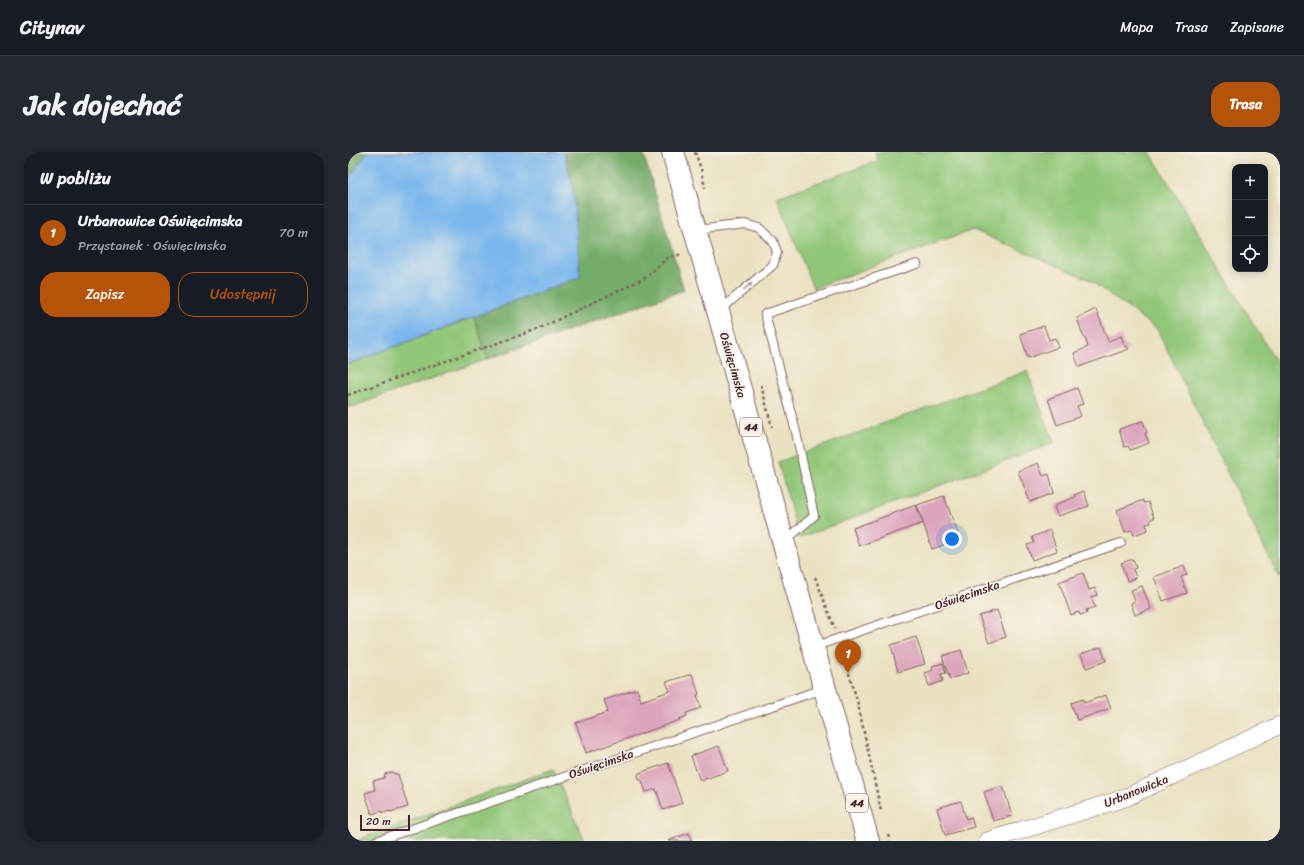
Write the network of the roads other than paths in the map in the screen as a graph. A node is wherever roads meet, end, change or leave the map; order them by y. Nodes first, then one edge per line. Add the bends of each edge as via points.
1 (673, 152) edge
2 (698, 239) junction
3 (917, 264) dead end
4 (718, 312) junction
5 (784, 542) junction
6 (1121, 543) dead end
7 (812, 647) junction
8 (825, 689) junction
9 (1280, 725) edge
10 (376, 841) edge
11 (868, 841) edge
12 (987, 841) edge

1 - 2 highway, Oświęcimska / 44
2 - 4 highway, Oświęcimska / 44
4 -> 2 lane via 773,265 777,252 773,241 758,228 745,224
3 - 5 lane via 766,314 814,516
4 - 5 highway, Oświęcimska / 44
5 - 7 highway, Oświęcimska / 44
6 - 7 lane, Oświęcimska
7 - 8 highway, Oświęcimska / 44
8 - 10 lane, Oświęcimska
8 - 11 highway, Oświęcimska / 44
9 - 12 street, Urbanowicka via 1125,798

